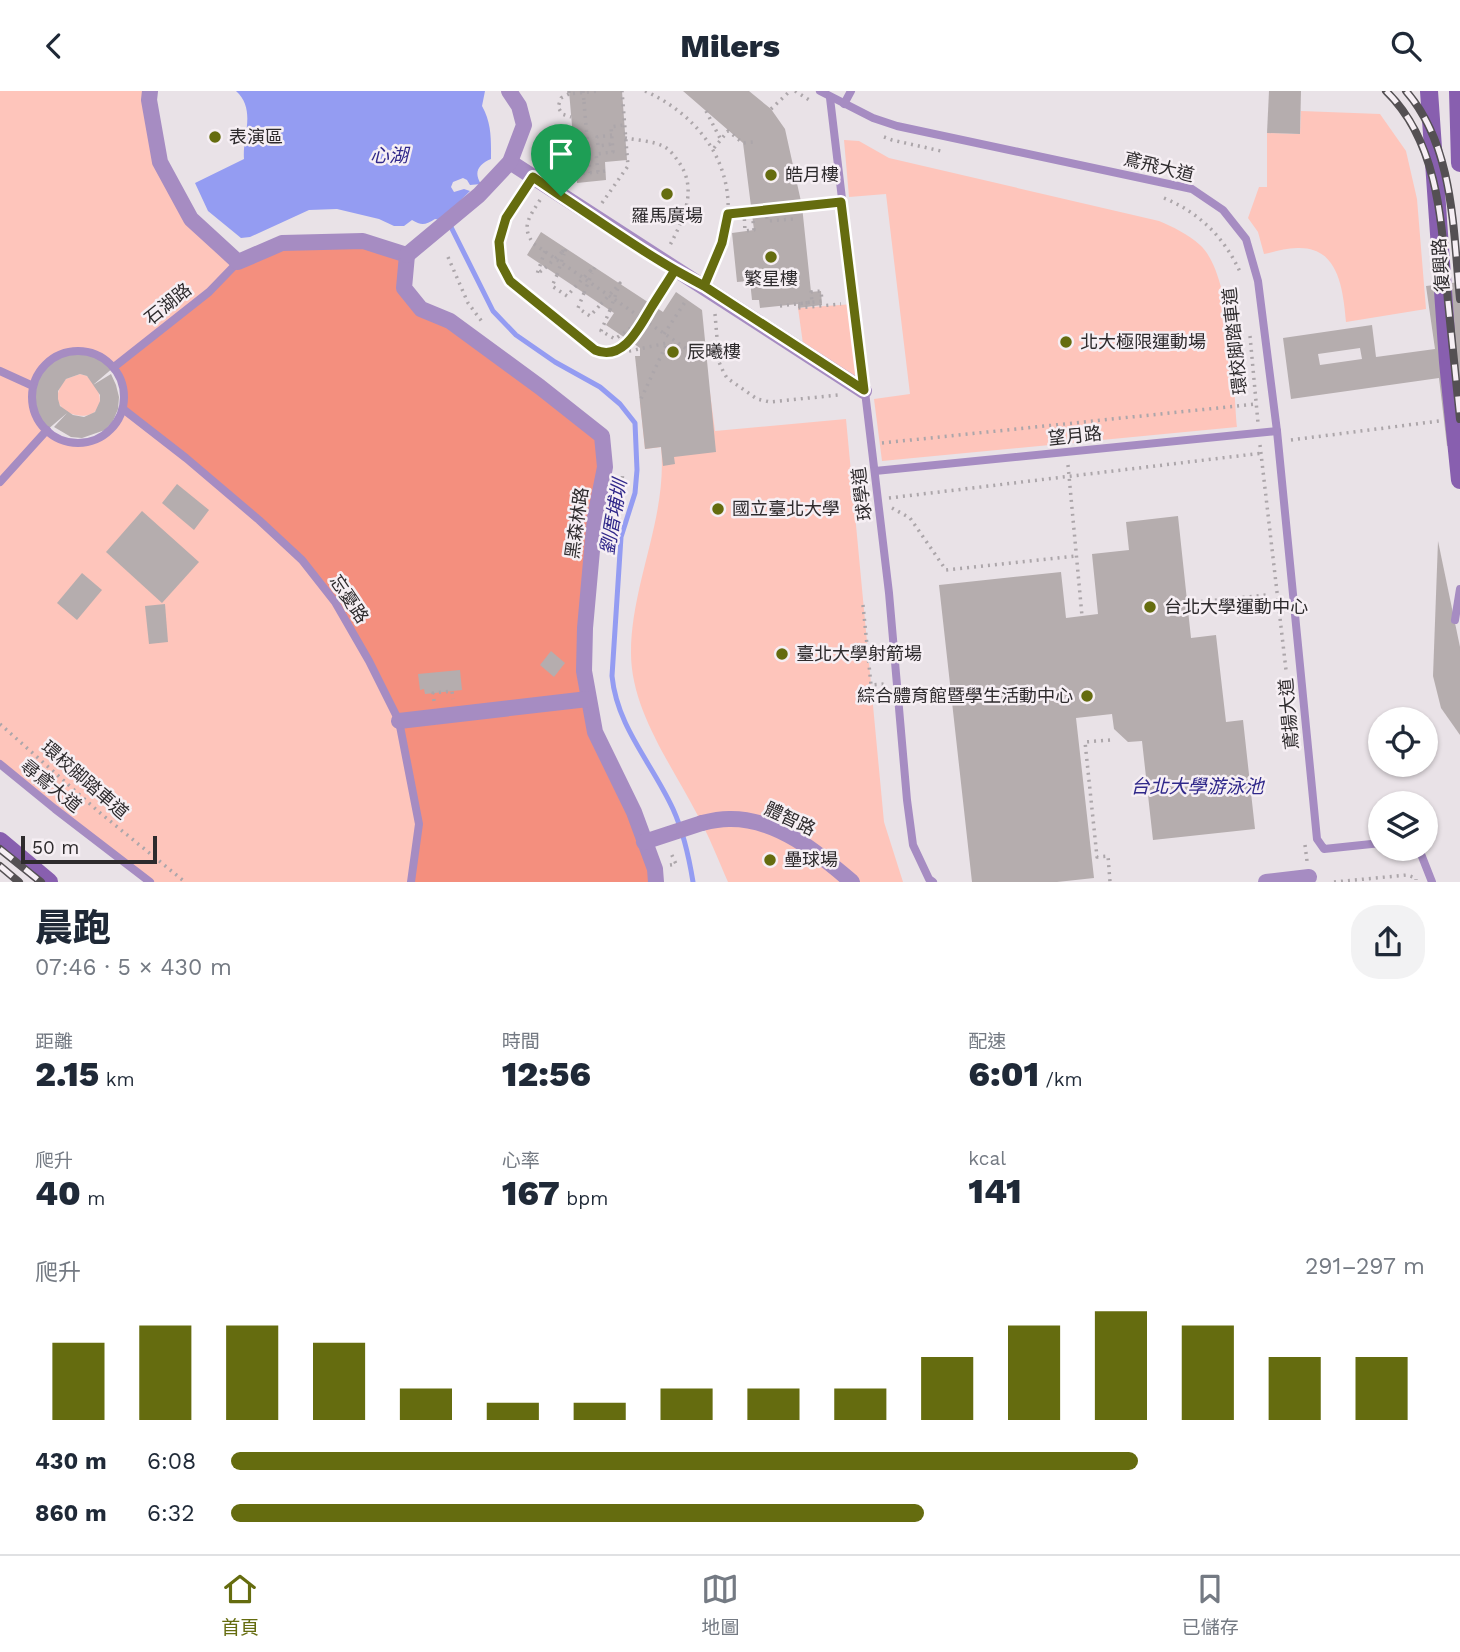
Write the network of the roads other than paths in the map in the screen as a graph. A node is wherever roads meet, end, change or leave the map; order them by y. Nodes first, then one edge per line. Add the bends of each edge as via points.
1 (150, 91) edge
2 (509, 91) edge
3 (820, 91) edge
4 (851, 91) edge
5 (1429, 91) edge
6 (1458, 91) edge
7 (830, 98) junction
8 (844, 104) junction
9 (510, 162) junction
10 (1460, 163) edge
11 (407, 255) junction
12 (238, 262) junction
13 (114, 367) junction
14 (0, 371) edge
15 (33, 386) junction
16 (864, 390) junction
17 (1456, 405) edge
18 (123, 409) junction
19 (47, 430) junction
20 (1277, 431) junction
21 (875, 471) junction
22 (1460, 480) edge
23 (0, 482) edge
24 (1286, 515) joint
25 (1460, 589) edge
26 (1455, 620) dead end
27 (588, 699) junction
28 (399, 721) junction
29 (0, 764) edge
30 (0, 841) edge
31 (644, 842) junction
32 (1368, 844) edge
33 (1424, 861) edge
34 (1309, 877) road end
35 (49, 882) edge
36 (150, 882) edge
37 (411, 882) edge
38 (656, 882) edge
39 (852, 882) edge
40 (933, 882) edge
41 (1265, 882) edge
42 (1432, 882) edge

1 - 12 street via 160,162 191,219
2 - 9 street via 524,125
3 - 7 lane, 鳶飛大道
4 - 8 lane
5 - 17 main road, 復興路
6 - 10 main road
7 - 8 lane, 鳶飛大道
7 - 16 lane, 球學道
8 - 20 lane, 鳶飛大道 via 897,126 1192,188 1223,210 1246,239 1258,281
9 - 11 street via 479,195
9 - 16 street
11 - 12 street via 363,241 282,243
11 - 27 street, 黑森林路 via 404,288 421,309 450,321 602,436 605,467 584,628
12 - 13 lane, 石湖路 via 209,292
13 - 15 lane via 90,351 61,353 48,361
13 - 18 lane via 124,394
14 - 15 lane
15 - 19 lane via 35,414
16 - 21 lane, 球學道
17 - 22 main road, 復興路
18 - 19 lane via 112,428 94,440 66,442
18 - 28 lane, 忘憂路 via 302,560 335,602
19 - 23 lane
20 - 21 lane, 望月路
20 - 24 lane, 鳶飛大道
21 - 40 lane, 球學道 via 906,800 913,845
24 - 32 lane, 鳶揚大道 via 1317,839 1324,849
25 - 26 lane
27 - 28 street
27 - 31 street, 黑森林路 via 595,732
28 - 37 lane, 忘憂路 via 419,824
29 - 36 lane, 尋鳶大道
30 - 35 main road
31 - 38 street, 黑森林路
31 - 39 street, 體智路, bridge via 729,818 759,823 792,837
33 - 42 lane
34 - 41 street

